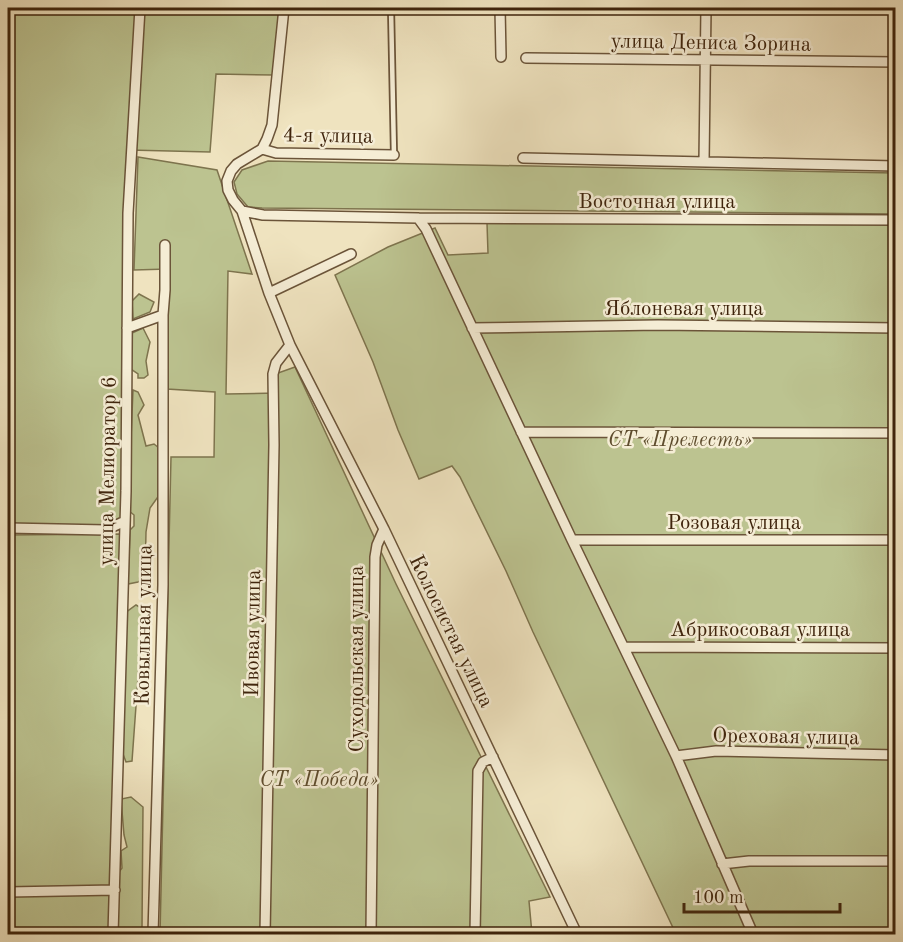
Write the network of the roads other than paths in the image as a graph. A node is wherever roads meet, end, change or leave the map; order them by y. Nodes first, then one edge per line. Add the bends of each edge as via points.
1 (140, 8) edge
2 (284, 8) edge
3 (391, 8) edge
4 (500, 8) edge
5 (706, 8) edge
6 (501, 57) dead end
7 (526, 58) dead end
8 (705, 59) junction
9 (896, 62) edge
10 (262, 149) junction
11 (394, 154) joint
12 (523, 158) dead end
13 (704, 162) junction
14 (896, 166) edge
15 (242, 211) junction
16 (418, 218) junction
17 (896, 220) edge
18 (165, 245) dead end
19 (351, 254) dead end
20 (269, 292) junction
21 (163, 315) junction
22 (127, 328) junction
23 (472, 328) junction
24 (896, 328) edge
25 (288, 341) junction
26 (521, 432) junction
27 (896, 433) edge
28 (124, 521) junction
29 (8, 528) edge
30 (384, 529) junction
31 (572, 540) junction
32 (896, 540) edge
33 (624, 647) junction
34 (896, 648) edge
35 (896, 755) edge
36 (676, 756) junction
37 (493, 757) junction
38 (896, 861) edge
39 (723, 864) junction
40 (115, 890) junction
41 (8, 892) edge
42 (113, 934) edge
43 (153, 934) edge
44 (265, 934) edge
45 (371, 934) edge
46 (475, 934) edge
47 (577, 934) edge
48 (753, 934) edge

1 - 22 street, улица Мелиоратор 6 via 128,213
2 - 10 street via 272,125
3 - 11 lane
4 - 6 street
5 - 8 street
7 - 8 street, улица Дениса Зорина
8 - 9 street, улица Дениса Зорина
8 - 13 street
10 - 11 street, 4-я улица via 276,153
10 - 15 street, Колосистая улица via 237,164 227,181 233,200
12 - 13 street
13 - 14 street
15 - 16 street, Восточная улица via 263,215
15 - 20 street, Колосистая улица
16 - 17 street, Восточная улица
16 - 23 street
18 - 21 street, Ковыльная улица
19 - 20 street
20 - 25 street, Колосистая улица
21 - 22 street
21 - 43 street, Ковыльная улица via 163,585
22 - 28 street, улица Мелиоратор 6
23 - 24 street, Яблоневая улица
23 - 26 street
25 - 30 street, Колосистая улица
25 - 44 street, Ивовая улица via 273,374
26 - 27 street
26 - 31 street
28 - 29 street via 106,530
28 - 40 street, улица Мелиоратор 6
30 - 37 street, Колосистая улица
30 - 45 street, Суходольская улица via 375,557
31 - 32 street, Розовая улица
31 - 33 street
33 - 34 street, Абрикосовая улица
33 - 36 street
35 - 36 street, Ореховая улица via 716,751
36 - 39 street
37 - 46 street via 483,762 478,771
37 - 47 street, Колосистая улица
38 - 39 street
39 - 48 street
40 - 41 street
40 - 42 street, улица Мелиоратор 6

